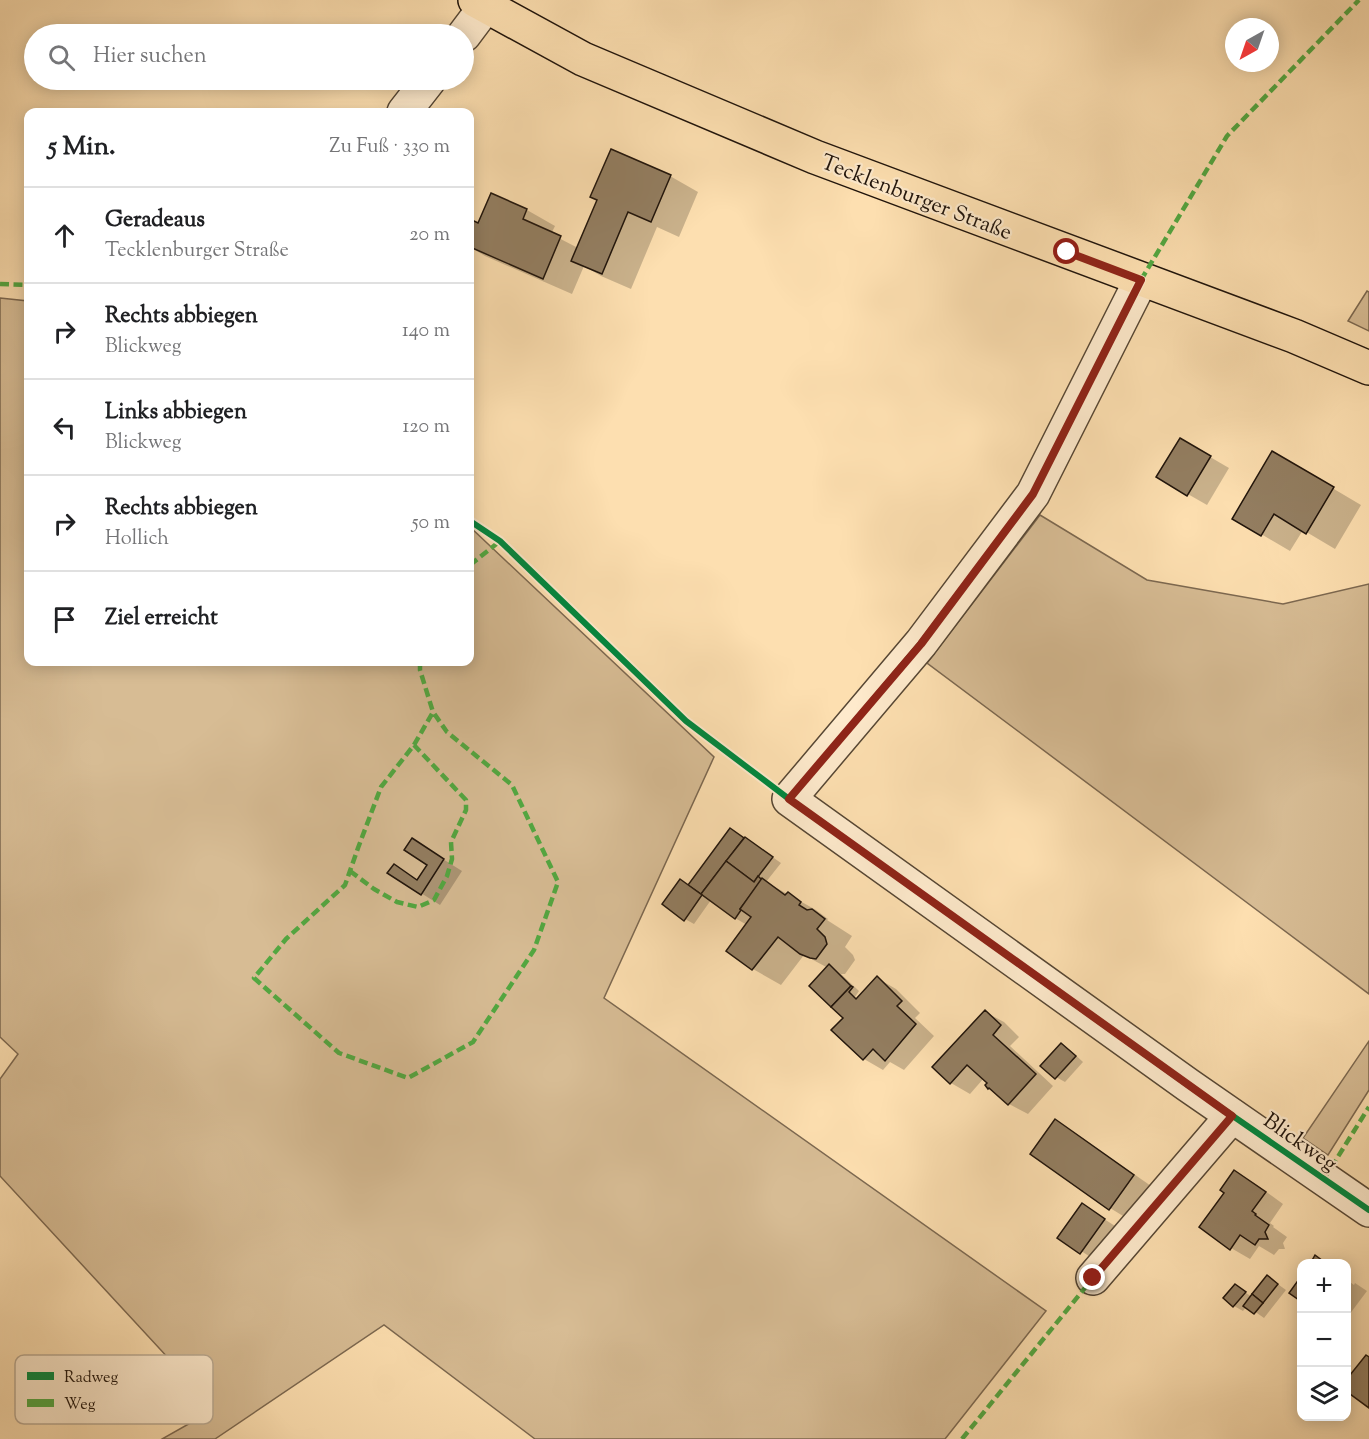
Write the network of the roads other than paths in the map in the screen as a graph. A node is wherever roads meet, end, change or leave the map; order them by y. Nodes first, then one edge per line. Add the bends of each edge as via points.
1 (480, 3) edge
2 (470, 24) edge
3 (421, 90) edge
4 (407, 108) edge
5 (1141, 280) junction
6 (1369, 368) edge
7 (1232, 1116) junction
8 (1369, 1210) edge
9 (1093, 1278) dead end

1 - 2 street
1 - 5 main road, Tecklenburger Straße via 583,59 815,157
3 - 4 street
5 - 6 main road, Tecklenburger Straße
5 - 7 street, Blickweg via 1033,494 921,644 789,799
7 - 8 street, Blickweg
7 - 9 street

